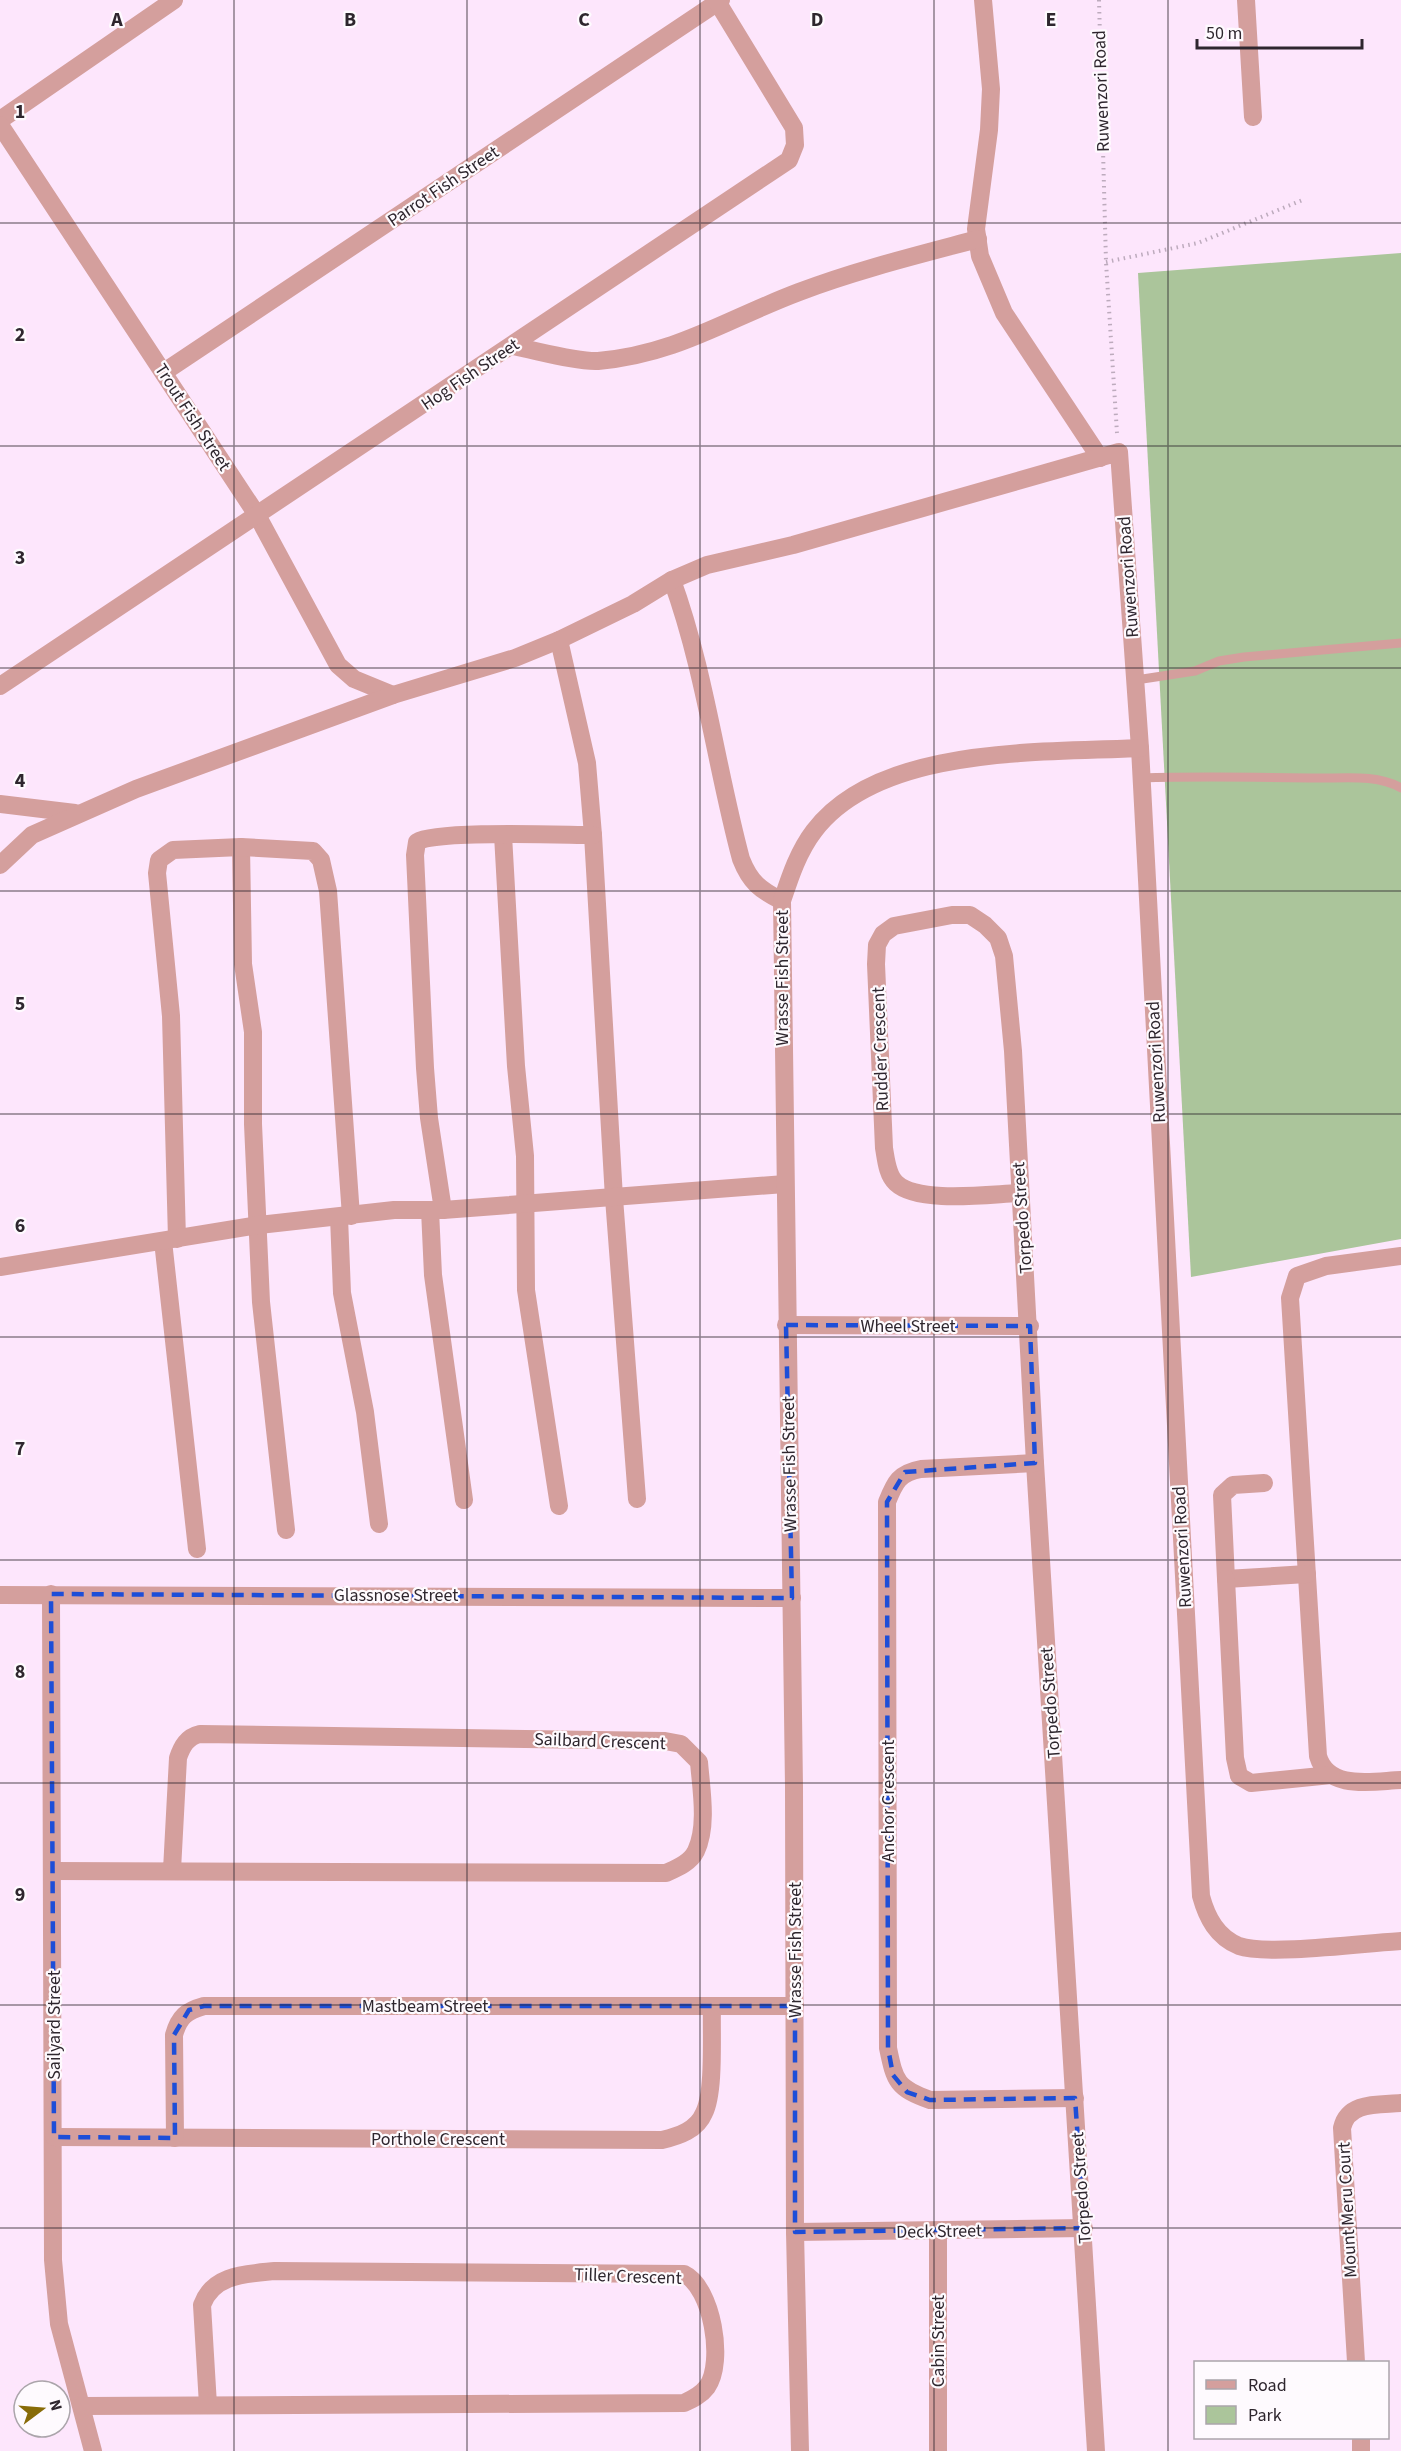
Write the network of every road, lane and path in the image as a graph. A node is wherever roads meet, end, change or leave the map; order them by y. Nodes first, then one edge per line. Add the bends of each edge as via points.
1 (174, 0) edge
2 (983, 0) edge
3 (1099, 0) edge
4 (1246, 0) edge
5 (719, 2) edge
6 (1253, 117) dead end
7 (0, 122) edge
8 (1305, 199) dead end
9 (978, 239) junction
10 (1106, 262) junction
11 (512, 346) junction
12 (164, 372) junction
13 (1119, 452) junction
14 (1100, 458) junction
15 (257, 515) junction
16 (672, 580) junction
17 (560, 640) junction
18 (1401, 643) edge
19 (1136, 680) junction
20 (0, 686) edge
21 (393, 695) junction
22 (1140, 748) junction
23 (1141, 778) junction
24 (1401, 788) edge
25 (0, 804) edge
26 (81, 814) junction
27 (502, 835) junction
28 (593, 835) junction
29 (241, 847) junction
30 (0, 865) edge
31 (782, 902) junction
32 (1004, 956) joint
33 (785, 1184) junction
34 (1020, 1194) junction
35 (614, 1198) junction
36 (525, 1202) junction
37 (437, 1210) junction
38 (345, 1216) junction
39 (259, 1225) junction
40 (170, 1240) junction
41 (1401, 1256) edge
42 (0, 1267) edge
43 (786, 1325) junction
44 (1030, 1326) junction
45 (1035, 1463) junction
46 (1264, 1483) dead end
47 (637, 1499) dead end
48 (464, 1500) dead end
49 (559, 1506) dead end
50 (379, 1524) dead end
51 (286, 1530) dead end
52 (197, 1549) dead end
53 (1307, 1575) junction
54 (1226, 1579) junction
55 (51, 1594) junction
56 (0, 1595) edge
57 (792, 1598) junction
58 (1332, 1775) junction
59 (1401, 1780) edge
60 (172, 1870) junction
61 (53, 1871) junction
62 (1401, 1941) edge
63 (712, 2006) junction
64 (795, 2006) junction
65 (1075, 2098) junction
66 (1401, 2103) edge
67 (54, 2137) junction
68 (175, 2138) junction
69 (1084, 2228) junction
70 (795, 2232) junction
71 (938, 2232) junction
72 (1356, 2361) edge
73 (208, 2405) junction
74 (82, 2406) junction
75 (93, 2451) edge
76 (800, 2451) edge
77 (938, 2451) edge
78 (1096, 2451) edge

1 - 7 street
2 - 9 street via 991,89
3 - 10 path, Ruwenzori Road
4 - 6 street
5 - 11 street, Hog Fish Street via 794,128 795,145 789,160
5 - 12 street, Parrot Fish Street
7 - 12 street, Trout Fish Street
8 - 10 path via 1198,243
9 - 11 street via 800,291 712,331 648,354 594,361
9 - 14 street via 989,283 1004,313
10 - 13 path, Ruwenzori Road
11 - 15 street, Hog Fish Street
12 - 15 street, Trout Fish Street
13 - 14 street
13 - 19 street, Ruwenzori Road
14 - 16 street via 794,545 706,564
15 - 20 street, Hog Fish Street
15 - 21 street, Trout Fish Street via 338,665 354,679
16 - 17 street
16 - 31 street via 705,689 741,859 757,888
17 - 21 street via 497,664
17 - 28 street via 586,763
18 - 19 lane via 1244,657 1195,671
19 - 22 street, Ruwenzori Road
21 - 26 street via 136,789
22 - 23 street, Ruwenzori Road
22 - 31 street, Wrasse Fish Street via 977,758 911,769 876,782 845,801 814,831 796,861
23 - 24 lane via 1358,779 1387,781
23 - 62 street, Ruwenzori Road via 1201,1896 1213,1926 1229,1941 1246,1947
25 - 26 street
26 - 30 street via 32,836
27 - 28 street
27 - 36 street
27 - 37 street via 429,838 416,847 425,1078
28 - 35 street
29 - 38 street via 313,851 326,874
29 - 39 street via 242,928 253,1032
29 - 40 street via 173,850 159,860 171,1016
31 - 33 street, Wrasse Fish Street
32 - 34 street, Torpedo Street
32 - 34 street, Rudder Crescent via 998,938 970,915 915,920 883,934 877,945 876,964 884,1148 895,1183 911,1191 927,1195
33 - 35 street
33 - 43 street, Wrasse Fish Street
34 - 44 street, Torpedo Street
35 - 36 street
35 - 47 street
36 - 37 street
36 - 49 street via 526,1290
37 - 38 street
37 - 48 street via 433,1275
38 - 39 street
38 - 50 street via 342,1293 365,1412
39 - 40 street
39 - 51 street via 261,1302
40 - 42 street
40 - 52 street
41 - 53 street via 1326,1266 1297,1276 1290,1298
43 - 44 street, Wheel Street
43 - 57 street, Wrasse Fish Street
44 - 45 street, Torpedo Street
45 - 65 street, Torpedo Street
45 - 65 street, Anchor Crescent via 905,1472 887,1502 888,2048 893,2075 907,2092 930,2100
46 - 54 street via 1233,1485 1222,1495
53 - 54 street
53 - 58 street via 1317,1748 1320,1762
54 - 58 street via 1239,1776 1251,1783
55 - 56 street, Glassnose Street
55 - 57 street, Glassnose Street
55 - 61 street, Sailyard Street
57 - 64 street, Wrasse Fish Street
58 - 59 street via 1350,1781
60 - 60 street, Sailbard Crescent via 666,1873 696,1851 701,1826 699,1762 681,1744 665,1741 200,1734 186,1742 178,1758
60 - 61 street, Sailbard Crescent
61 - 67 street, Sailyard Street
63 - 64 street, Mastbeam Street
63 - 68 street, Porthole Crescent via 709,2088 704,2113 694,2127 680,2136
63 - 68 street, Mastbeam Street via 204,2006 189,2010 178,2022 174,2035
64 - 70 street, Wrasse Fish Street
65 - 69 street, Torpedo Street
66 - 72 street, Mount Meru Court via 1356,2109 1342,2128
67 - 68 street, Porthole Crescent
67 - 74 street, Sailyard Street via 55,2292 59,2324
69 - 71 street, Deck Street
69 - 78 street, Torpedo Street
70 - 71 street, Deck Street
70 - 76 street, Wrasse Fish Street
71 - 77 street, Cabin Street
73 - 73 street, Tiller Crescent via 684,2403 708,2386 712,2375 715,2354 710,2316 700,2287 684,2274 247,2274 217,2284 202,2305
73 - 74 street, Tiller Crescent
74 - 75 street, Sailyard Street

